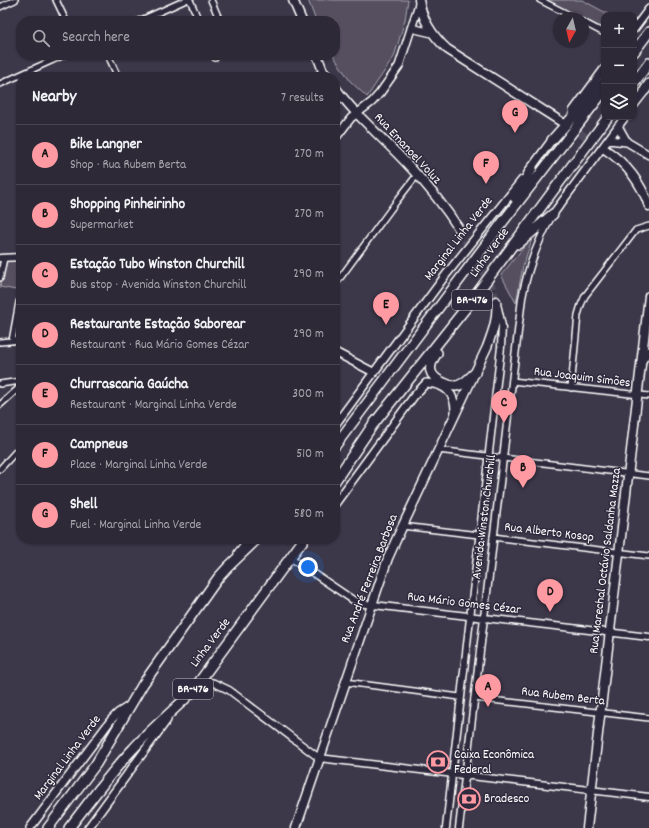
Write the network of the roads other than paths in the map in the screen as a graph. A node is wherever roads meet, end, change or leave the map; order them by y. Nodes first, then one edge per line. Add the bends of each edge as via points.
1 (15, 0) edge
2 (56, 0) edge
3 (186, 0) edge
4 (190, 0) edge
5 (211, 0) edge
6 (293, 0) edge
7 (540, 0) edge
8 (179, 1) edge
9 (419, 2) edge
10 (0, 7) edge
11 (649, 9) edge
12 (563, 12) edge
13 (64, 16) edge
14 (149, 16) edge
15 (197, 16) edge
16 (218, 16) edge
17 (300, 16) edge
18 (589, 25) edge
19 (637, 25) edge
20 (411, 28) junction
21 (601, 31) edge
22 (432, 33) junction
23 (648, 34) edge
24 (636, 48) edge
25 (53, 60) edge
26 (110, 60) edge
27 (319, 60) edge
28 (649, 63) edge
29 (26, 72) edge
30 (116, 72) edge
31 (325, 72) edge
32 (601, 73) edge
33 (16, 77) edge
34 (637, 79) edge
35 (0, 84) edge
36 (602, 84) edge
37 (648, 87) edge
38 (340, 93) edge
39 (601, 95) edge
40 (637, 101) edge
41 (357, 113) junction
42 (606, 120) edge
43 (623, 120) edge
44 (560, 121) dead end
45 (618, 126) junction
46 (340, 132) edge
47 (552, 140) junction
48 (608, 140) junction
49 (627, 142) junction
50 (606, 150) tunnel mouth
51 (649, 155) edge
52 (532, 168) junction
53 (417, 175) junction
54 (648, 202) edge
55 (553, 214) junction
56 (502, 223) junction
57 (649, 226) edge
58 (459, 229) tunnel mouth
59 (508, 252) junction
60 (16, 257) edge
61 (2, 258) edge
62 (0, 278) edge
63 (340, 278) edge
64 (649, 296) edge
65 (496, 301) joint
66 (469, 304) junction
67 (16, 319) edge
68 (12, 341) junction
69 (16, 341) edge
70 (0, 342) edge
71 (649, 351) edge
72 (340, 355) edge
73 (641, 362) junction
74 (373, 372) junction
75 (475, 373) junction
76 (512, 381) junction
77 (16, 382) edge
78 (0, 384) edge
79 (571, 388) junction
80 (16, 391) edge
81 (637, 395) junction
82 (649, 396) edge
83 (0, 405) edge
84 (454, 416) junction
85 (340, 418) edge
86 (340, 439) edge
87 (438, 450) junction
88 (16, 451) edge
89 (488, 456) junction
90 (503, 458) junction
91 (0, 469) edge
92 (628, 473) junction
93 (340, 474) edge
94 (649, 476) edge
95 (340, 497) edge
96 (402, 526) junction
97 (479, 535) junction
98 (493, 537) junction
99 (245, 544) edge
100 (253, 544) edge
101 (300, 544) edge
102 (619, 552) junction
103 (649, 556) edge
104 (290, 558) junction
105 (228, 567) junction
106 (371, 605) junction
107 (470, 616) junction
108 (483, 618) junction
109 (610, 632) junction
110 (649, 637) edge
111 (200, 680) junction
112 (345, 682) junction
113 (460, 697) junction
114 (474, 698) junction
115 (130, 706) junction
116 (173, 711) junction
117 (600, 713) junction
118 (649, 718) edge
119 (319, 758) junction
120 (451, 774) junction
121 (464, 775) junction
122 (591, 790) junction
123 (649, 797) edge
124 (30, 828) edge
125 (48, 828) edge
126 (69, 828) edge
127 (88, 828) edge
128 (296, 828) edge
129 (446, 828) edge
130 (459, 828) edge
131 (587, 828) edge

1 - 10 street
2 - 13 street
3 - 8 street
4 - 15 street
5 - 16 street
6 - 17 main road
7 - 12 street
8 - 14 street
9 - 20 main road
9 - 22 main road
11 - 19 main road
18 - 21 street
20 - 22 main road
20 - 41 main road via 394,76 372,102
22 - 44 main road via 454,54
23 - 24 highway
25 - 29 street
26 - 30 street
27 - 31 main road
28 - 34 highway
32 - 47 main road, Marginal Linha Verde
33 - 35 street
36 - 47 highway
37 - 40 main road
38 - 41 main road, Rua Emanoel Voluz
39 - 56 highway, Linha Verde / BR-476
41 - 46 main road
41 - 53 main road, Rua Emanoel Voluz
42 - 59 highway, Linha Verde / BR-476
43 - 45 main road
45 - 48 main road
45 - 49 main road
47 - 52 main road, Marginal Linha Verde
48 - 49 main road
48 - 55 main road
49 - 51 main road
50 - 54 main road via 623,162 643,190
52 - 56 highway
52 - 74 main road, Marginal Linha Verde via 445,276
53 - 58 main road, Rua Emanoel Voluz
53 - 63 street
55 - 59 highway
55 - 76 street, Avenida Winston Churchill via 537,245 527,274
56 - 86 highway, Linha Verde / BR-476
57 - 79 street via 636,230 585,296 578,315
59 - 66 highway, Linha Verde / BR-476
60 - 61 street
61 - 62 street
64 - 73 main road, Rua Marechal Octávio Saldanha Mazza
65 - 75 main road, Rua André Ferreira Barbosa via 495,328
65 - 89 street, Avenida Winston Churchill via 501,317 502,335
66 - 75 highway via 466,313 433,358 430,368 438,380 452,386 464,383
66 - 93 highway, Linha Verde / BR-476 via 372,426
67 - 68 street
68 - 69 street
68 - 70 street
71 - 73 main road
72 - 74 main road
73 - 81 main road, Rua Marechal Octávio Saldanha Mazza
74 - 85 main road, Marginal Linha Verde
75 - 84 main road, Rua André Ferreira Barbosa
76 - 79 street, Rua Joaquim Simões
76 - 90 street, Avenida Winston Churchill
77 - 78 street
79 - 81 street, Rua Joaquim Simões
80 - 83 street
81 - 82 street, Rua Joaquim Simões
81 - 92 main road, Rua Marechal Octávio Saldanha Mazza
84 - 87 main road, Rua André Ferreira Barbosa
84 - 95 main road via 452,396 445,388 426,383
87 - 89 street
87 - 96 main road, Rua André Ferreira Barbosa
88 - 91 street
89 - 90 street
89 - 97 street, Avenida Winston Churchill
90 - 92 street
90 - 98 street, Avenida Winston Churchill
92 - 94 street
92 - 102 main road, Rua Marechal Octávio Saldanha Mazza
96 - 97 street
96 - 106 main road, Rua André Ferreira Barbosa
97 - 107 street, Avenida Winston Churchill
98 - 102 street, Rua Alberto Kosop
98 - 108 street, Avenida Winston Churchill
99 - 105 main road
100 - 105 highway
101 - 104 highway, Linha Verde / BR-476
102 - 103 street, Rua Alberto Kosop
102 - 109 main road, Rua Marechal Octávio Saldanha Mazza
104 - 106 street, Rua Mário Gomes Cézar via 353,600
104 - 111 highway, Linha Verde / BR-476
105 - 115 highway via 143,684
106 - 107 street, Rua Mário Gomes Cézar
106 - 112 main road, Rua André Ferreira Barbosa
107 - 108 street, Rua Mário Gomes Cézar
107 - 113 street, Avenida Winston Churchill
108 - 109 street, Rua Mário Gomes Cézar
108 - 114 street, Avenida Winston Churchill
109 - 110 street, Rua Mário Gomes Cézar
109 - 117 main road, Rua Marechal Octávio Saldanha Mazza
111 - 116 highway, Linha Verde / BR-476
111 - 119 street via 229,690
112 - 113 street
112 - 119 main road, Rua André Ferreira Barbosa
113 - 120 street, Avenida Winston Churchill
114 - 117 street, Rua Rubem Berta
114 - 121 street, Avenida Winston Churchill
115 - 124 main road, Marginal Linha Verde via 111,720
115 - 125 highway via 96,764
116 - 126 highway, Linha Verde / BR-476 via 133,748
116 - 127 main road
117 - 118 street, Rua Rubem Berta
117 - 122 main road, Rua Marechal Octávio Saldanha Mazza
119 - 120 street
119 - 128 main road, Rua André Ferreira Barbosa
120 - 121 street
120 - 129 street, Avenida Winston Churchill
121 - 122 street
121 - 130 street, Avenida Winston Churchill
122 - 123 street
122 - 131 main road, Rua Marechal Octávio Saldanha Mazza

